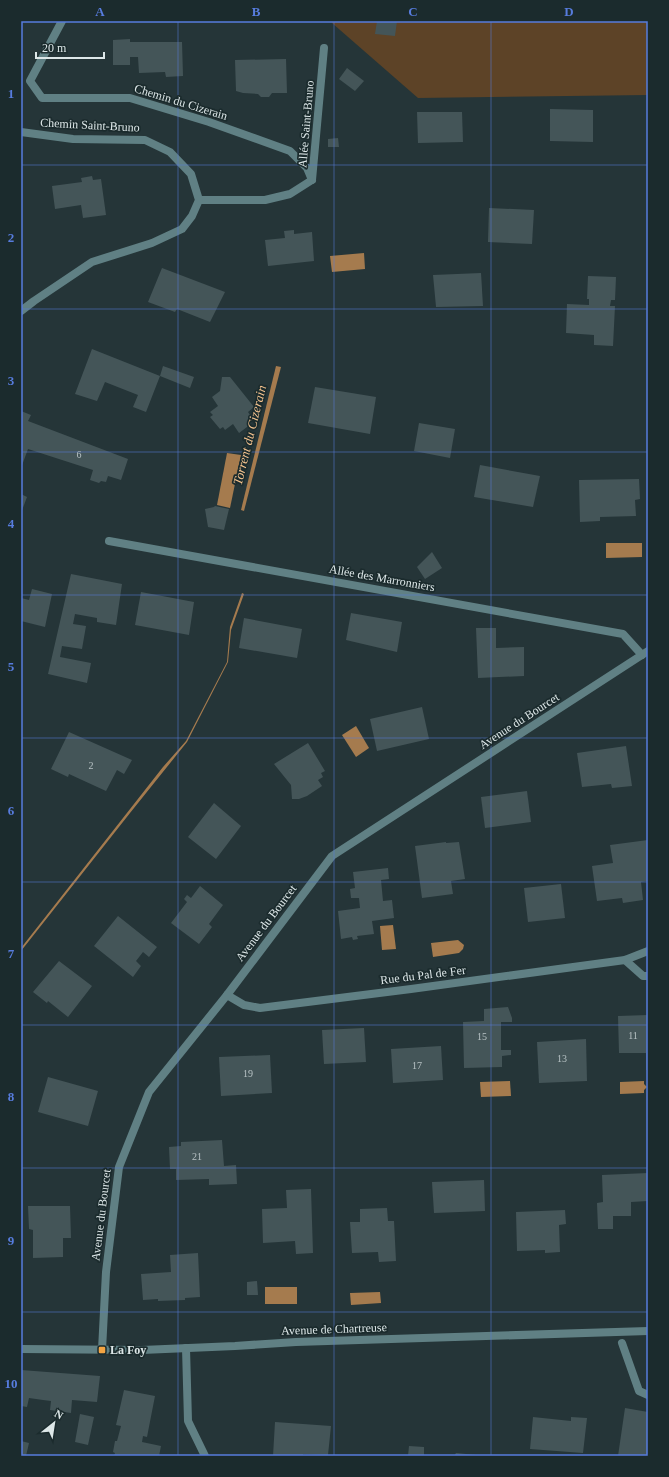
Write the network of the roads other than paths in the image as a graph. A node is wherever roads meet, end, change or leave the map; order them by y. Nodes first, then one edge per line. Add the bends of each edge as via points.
1 (62, 21) edge
2 (324, 48) dead end
3 (21, 132) edge
4 (312, 180) junction
5 (199, 200) junction
6 (21, 312) edge
7 (109, 541) dead end
8 (645, 653) edge
9 (648, 951) edge
10 (625, 960) junction
11 (648, 976) edge
12 (227, 995) junction
13 (648, 1331) edge
14 (622, 1342) dead end
15 (186, 1348) junction
16 (21, 1349) edge
17 (102, 1350) junction
18 (648, 1395) edge
19 (205, 1456) edge

1 - 4 street, Chemin du Cizerain via 30,81 42,98 130,98 209,122 290,151 308,168
2 - 4 street, Allée Saint-Bruno
3 - 5 street, Chemin Saint-Bruno via 73,139 145,140 170,152 191,174
4 - 5 street, Allée Saint-Bruno via 290,194 266,200
5 - 6 street via 192,216 182,229 152,244 92,262
7 - 8 street, Allée des Marronniers via 623,634
8 - 12 street, Avenue du Bourcet via 332,856
9 - 10 street, Rue du Pal de Fer
10 - 11 street via 643,976
10 - 12 street, Rue du Pal de Fer via 260,1008 244,1005
12 - 17 street, Avenue du Bourcet via 149,1092 119,1167 106,1272
13 - 15 street, Avenue de Chartreuse
14 - 18 street via 639,1391
15 - 17 street, Avenue de Chartreuse
15 - 19 street via 188,1421
16 - 17 street, Avenue de Chartreuse

